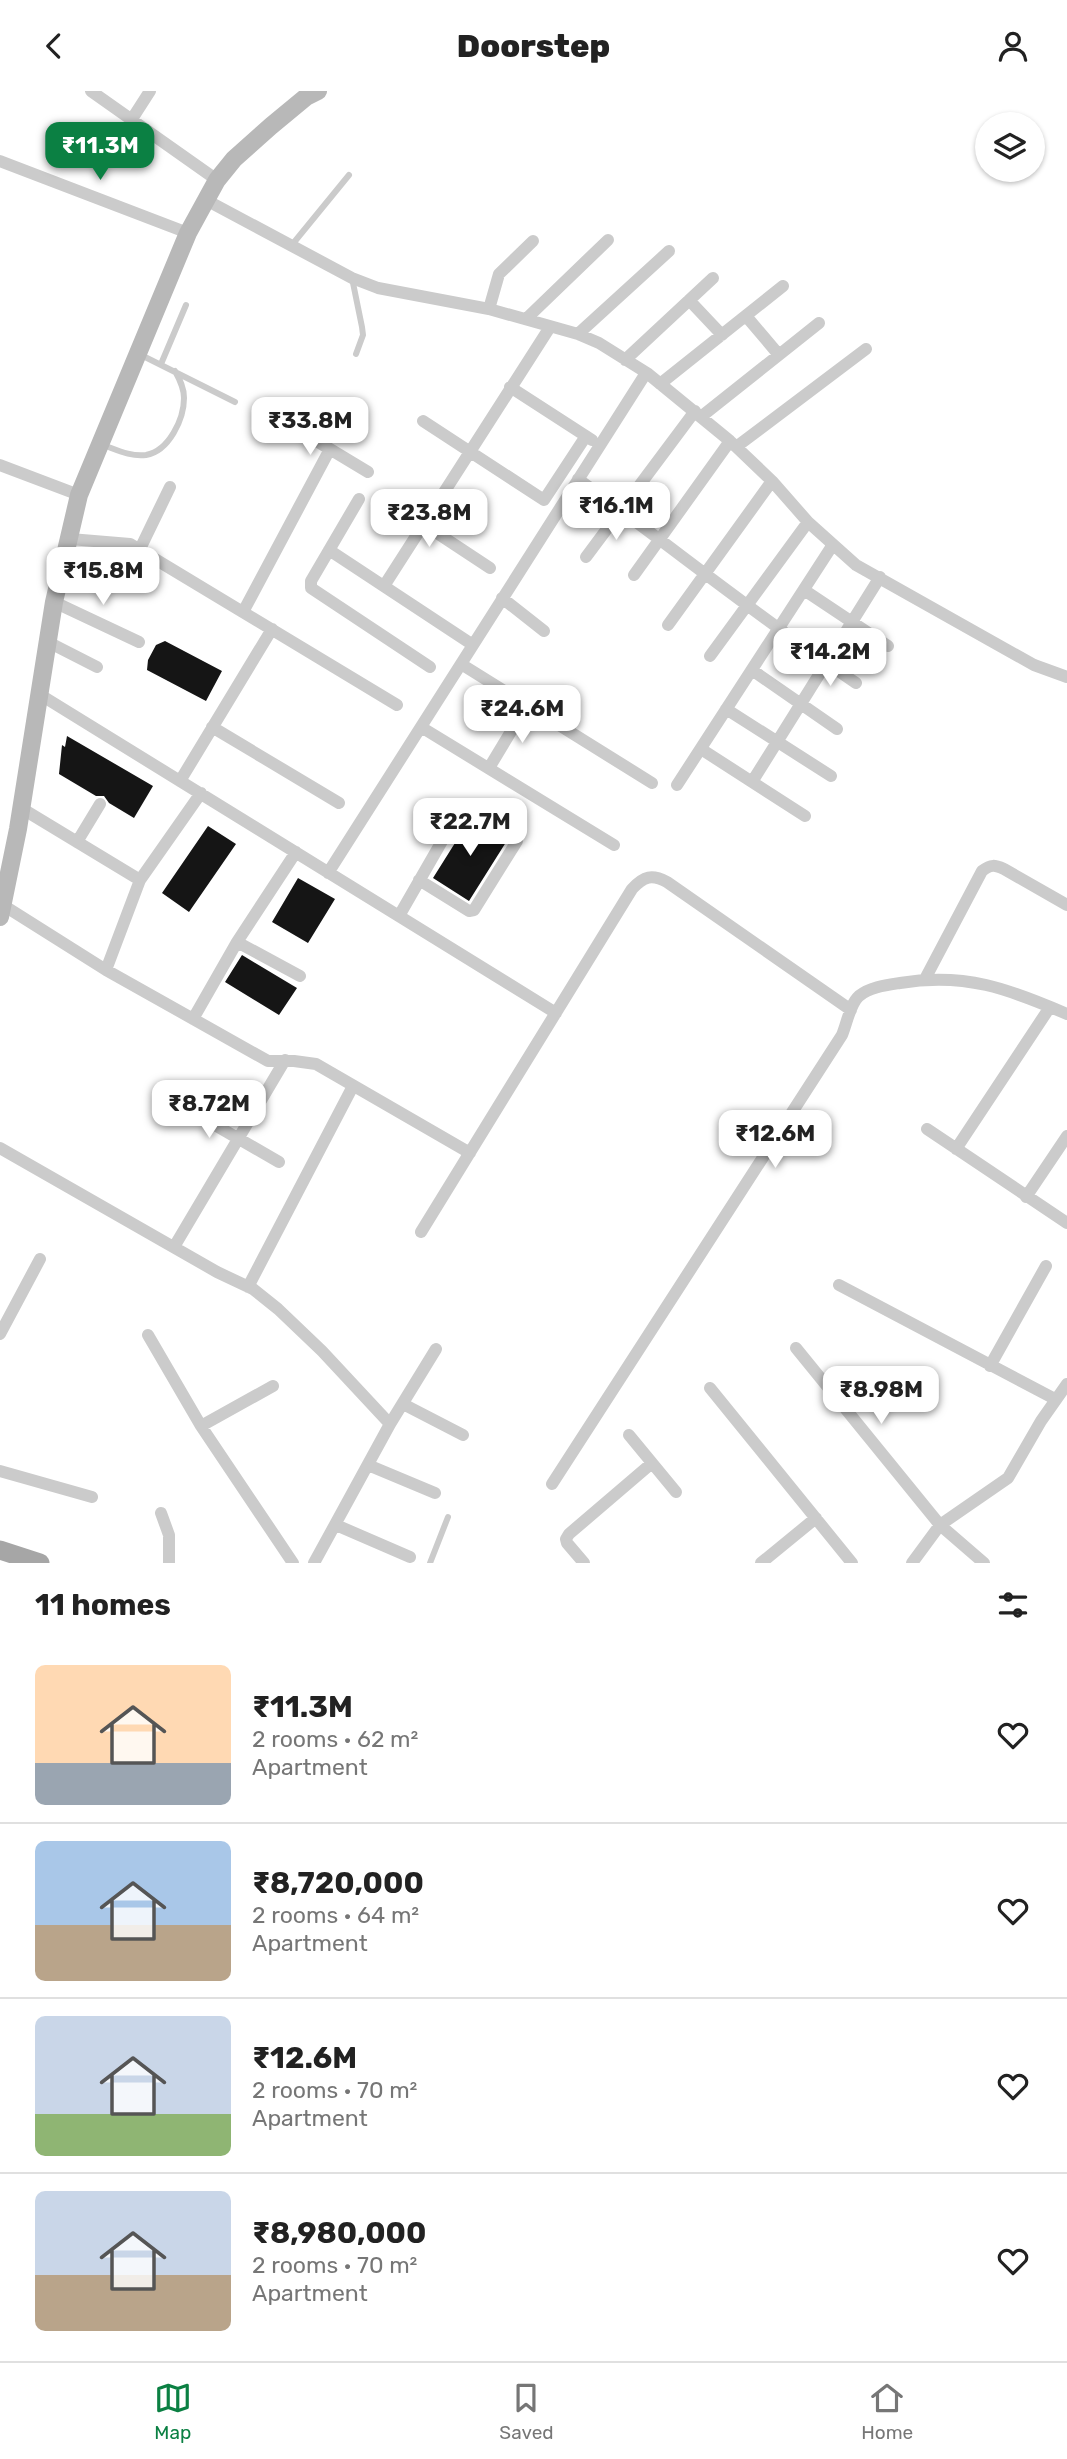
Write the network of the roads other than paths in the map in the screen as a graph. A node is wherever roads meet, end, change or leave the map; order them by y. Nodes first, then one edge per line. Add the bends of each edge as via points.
1 (90, 91) edge
2 (149, 91) edge
3 (306, 93) edge
4 (132, 119) junction
5 (0, 162) edge
6 (349, 175) dead end
7 (217, 180) junction
8 (206, 200) junction
9 (188, 233) junction
10 (608, 240) dead end
11 (533, 241) dead end
12 (291, 246) junction
13 (669, 251) dead end
14 (352, 278) junction
15 (713, 278) dead end
16 (783, 286) dead end
17 (689, 300) junction
18 (186, 305) dead end
19 (489, 309) junction
20 (746, 316) junction
21 (526, 319) junction
22 (819, 323) dead end
23 (550, 327) junction
24 (578, 334) junction
25 (722, 335) junction
26 (866, 349) dead end
27 (356, 353) dead end
28 (139, 354) junction
29 (779, 355) junction
30 (625, 360) junction
31 (161, 364) junction
32 (175, 371) junction
33 (646, 373) junction
34 (660, 384) junction
35 (510, 387) junction
36 (235, 402) dead end
37 (270, 413) dead end
38 (698, 414) junction
39 (423, 421) dead end
40 (586, 436) junction
41 (733, 444) junction
42 (101, 445) junction
43 (600, 445) junction
44 (330, 449) junction
45 (468, 453) junction
46 (0, 465) edge
47 (368, 472) dead end
48 (578, 479) junction
49 (772, 481) junction
50 (170, 487) dead end
51 (79, 495) junction
52 (359, 499) dead end
53 (387, 501) dead end
54 (619, 509) junction
55 (808, 522) junction
56 (422, 525) junction
57 (660, 538) junction
58 (70, 539) junction
59 (832, 546) junction
60 (141, 549) junction
61 (329, 550) junction
62 (586, 557) dead end
63 (490, 568) dead end
64 (704, 573) junction
65 (634, 575) dead end
66 (880, 577) junction
67 (384, 586) junction
68 (804, 590) junction
69 (502, 598) junction
70 (54, 602) junction
71 (746, 605) junction
72 (243, 611) junction
73 (852, 622) junction
74 (668, 625) dead end
75 (272, 629) junction
76 (778, 630) junction
77 (544, 631) dead end
78 (48, 642) junction
79 (139, 642) dead end
80 (473, 645) junction
81 (888, 646) dead end
82 (710, 656) dead end
83 (826, 663) junction
84 (461, 664) junction
85 (97, 667) dead end
86 (430, 667) dead end
87 (752, 670) junction
88 (1067, 677) edge
89 (856, 683) dead end
90 (39, 694) junction
91 (800, 704) junction
92 (397, 705) dead end
93 (527, 705) junction
94 (726, 709) junction
95 (212, 727) junction
96 (421, 727) junction
97 (838, 729) dead end
98 (777, 741) junction
99 (701, 748) junction
100 (488, 768) junction
101 (831, 776) dead end
102 (180, 781) junction
103 (752, 782) junction
104 (652, 783) dead end
105 (677, 785) dead end
106 (201, 793) junction
107 (339, 803) dead end
108 (100, 804) dead end
109 (22, 808) junction
110 (461, 808) dead end
111 (805, 816) dead end
112 (517, 841) dead end
113 (77, 842) junction
114 (614, 845) dead end
115 (296, 852) junction
116 (328, 873) junction
117 (140, 880) junction
118 (419, 880) junction
119 (2, 901) edge
120 (1067, 905) edge
121 (399, 916) junction
122 (237, 942) junction
123 (106, 970) junction
124 (300, 975) dead end
125 (925, 979) junction
126 (1050, 1007) junction
127 (851, 1010) junction
128 (556, 1013) junction
129 (1067, 1014) edge
130 (193, 1019) junction
131 (285, 1060) junction
132 (353, 1086) junction
133 (196, 1114) dead end
134 (927, 1129) dead end
135 (1067, 1136) edge
136 (239, 1138) junction
137 (0, 1148) edge
138 (956, 1149) junction
139 (470, 1153) junction
140 (279, 1162) dead end
141 (1026, 1196) junction
142 (1067, 1223) edge
143 (421, 1232) dead end
144 (174, 1247) junction
145 (40, 1259) dead end
146 (1046, 1266) dead end
147 (839, 1285) dead end
148 (248, 1287) junction
149 (2, 1327) edge
150 (148, 1335) dead end
151 (796, 1348) dead end
152 (436, 1349) dead end
153 (990, 1366) junction
154 (273, 1386) dead end
155 (709, 1388) dead end
156 (1066, 1388) edge
157 (1055, 1399) junction
158 (402, 1404) junction
159 (390, 1424) junction
160 (201, 1426) junction
161 (463, 1435) dead end
162 (629, 1435) dead end
163 (652, 1463) junction
164 (369, 1465) junction
165 (0, 1471) edge
166 (552, 1484) dead end
167 (676, 1492) dead end
168 (435, 1493) dead end
169 (92, 1497) dead end
170 (161, 1513) dead end
171 (448, 1517) dead end
172 (816, 1518) junction
173 (336, 1525) junction
174 (940, 1525) junction
175 (0, 1550) edge
176 (410, 1557) dead end
177 (40, 1563) edge
178 (169, 1563) edge
179 (293, 1563) edge
180 (314, 1563) edge
181 (429, 1563) edge
182 (584, 1563) edge
183 (761, 1563) edge
184 (852, 1563) edge
185 (912, 1563) edge
186 (984, 1563) edge

1 - 4 street
2 - 4 street
3 - 7 street
4 - 7 street
5 - 9 street
6 - 12 lane
7 - 8 street
8 - 9 street
8 - 12 street
9 - 28 street
10 - 21 street
11 - 19 street via 499,274
12 - 14 street
13 - 24 street
14 - 19 street via 378,288
14 - 27 lane via 363,335
15 - 17 street
16 - 20 street
17 - 25 street
17 - 30 street
18 - 31 lane
19 - 21 street
20 - 25 street
20 - 29 street
21 - 23 street
22 - 29 street
23 - 24 street
23 - 35 street
24 - 30 street
25 - 34 street
26 - 41 street
28 - 31 lane
28 - 42 street
29 - 38 street
30 - 33 street
31 - 32 lane
32 - 36 lane
32 - 42 lane via 184,397 181,417 165,444 142,456
33 - 34 street
33 - 43 street
34 - 38 street
35 - 40 street
35 - 45 street
37 - 44 street
38 - 41 street
38 - 54 street
39 - 45 street
40 - 43 street
40 - 45 street via 544,500
41 - 49 street
41 - 57 street
42 - 51 street
43 - 48 street
44 - 47 street
44 - 72 street
45 - 56 street
46 - 51 street
48 - 54 street
48 - 69 street
49 - 55 street
49 - 64 street
50 - 60 street
51 - 58 street
52 - 61 street
53 - 56 street
54 - 57 street
54 - 62 street
55 - 59 street
55 - 71 street
56 - 63 street
56 - 67 street
57 - 64 street
57 - 65 street
58 - 60 street via 120,542
58 - 70 street
59 - 66 street
59 - 68 street
60 - 72 street
61 - 67 street
61 - 86 street via 310,581 311,588
64 - 71 street
64 - 74 street
66 - 73 street
66 - 88 street via 1034,665
67 - 80 street
68 - 73 street
68 - 76 street
69 - 77 street
69 - 80 street
70 - 78 street
70 - 79 street
71 - 76 street
71 - 82 street
72 - 75 street
73 - 81 street
73 - 83 street
75 - 92 street
75 - 95 street
76 - 83 street
76 - 87 street
78 - 85 street
78 - 90 street
80 - 84 street
83 - 89 street
83 - 91 street
84 - 93 street
84 - 96 street
87 - 91 street
87 - 94 street
90 - 102 street
90 - 109 street
91 - 97 street
91 - 98 street
93 - 100 street
93 - 104 street
94 - 98 street
94 - 99 street
95 - 102 street
95 - 107 street
96 - 100 street
96 - 116 street
98 - 101 street
98 - 103 street
99 - 103 street
99 - 105 street
100 - 114 street
102 - 106 street
103 - 111 street
106 - 115 street
106 - 117 street
108 - 113 street
109 - 113 street
109 - 119 street
110 - 118 street
112 - 118 street via 474,910
113 - 117 street
115 - 116 street
115 - 122 street
116 - 121 street
117 - 123 street
118 - 121 street
119 - 123 street
120 - 125 street via 996,865 989,866 982,871
121 - 128 street
122 - 124 street
122 - 130 street
123 - 130 street
125 - 126 street via 982,983
125 - 127 street via 861,994
126 - 129 street
126 - 138 street
127 - 128 street via 667,882 648,876 632,890
127 - 166 street via 842,1035
128 - 139 street
130 - 131 street via 268,1061
131 - 132 street via 316,1064
131 - 136 street
132 - 139 street
132 - 148 street
133 - 136 street
134 - 138 street
135 - 141 street
136 - 140 street
136 - 144 street
137 - 144 street
138 - 141 street
139 - 143 street
141 - 142 street
144 - 148 street
145 - 149 street
146 - 153 street
147 - 153 street
148 - 159 street via 323,1351
150 - 160 street
151 - 174 street
152 - 158 street
153 - 157 street
154 - 160 street
155 - 172 street
156 - 157 street
157 - 174 street via 1008,1478
158 - 159 street
158 - 161 street
159 - 164 street
160 - 179 street
162 - 163 street
163 - 167 street
163 - 182 street via 569,1534 567,1543
164 - 168 street
164 - 173 street
165 - 169 street
170 - 178 street via 169,1535
171 - 181 lane
172 - 183 street
172 - 184 street
173 - 176 street
173 - 180 street
174 - 185 street
174 - 186 street
175 - 177 main road

